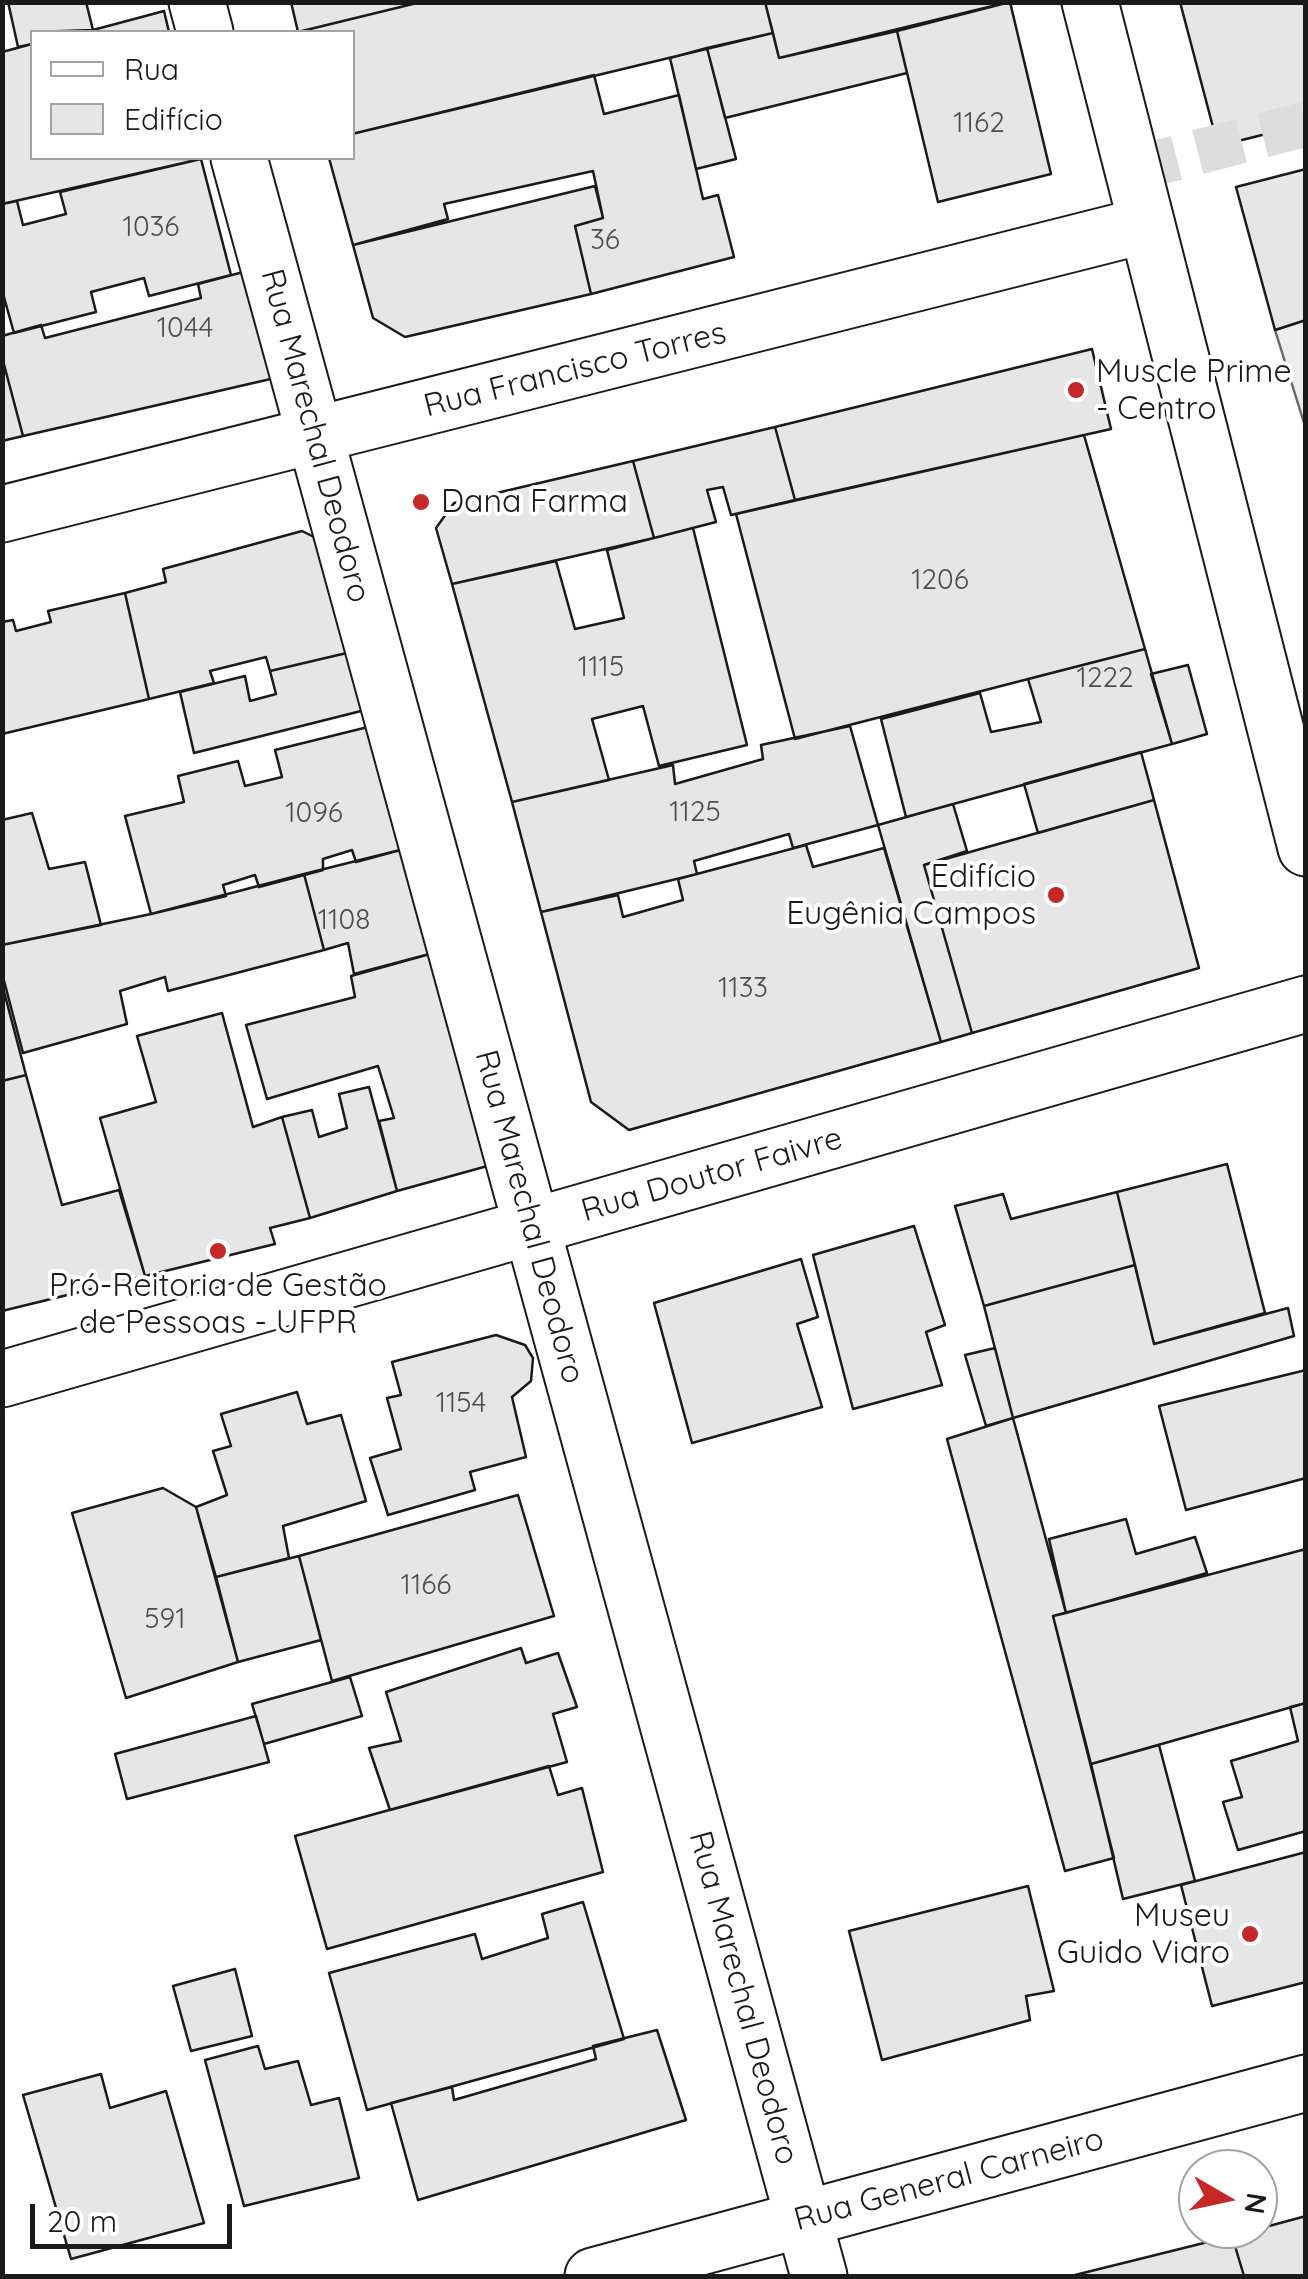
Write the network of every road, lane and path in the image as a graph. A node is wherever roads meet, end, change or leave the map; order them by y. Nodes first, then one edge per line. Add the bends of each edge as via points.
1 (197, 2) edge
2 (1090, 2) edge
3 (204, 30) edge
4 (240, 160) edge
5 (1146, 225) junction
6 (316, 436) junction
7 (2, 514) edge
8 (1306, 848) edge
9 (1306, 1004) edge
10 (531, 1227) junction
11 (2, 1379) edge
12 (1306, 2083) edge
13 (803, 2219) junction
14 (592, 2276) edge
15 (819, 2276) edge

1 - 3 street
2 - 5 street
4 - 6 street, Rua Marechal Deodoro
5 - 6 street, Rua Francisco Torres
5 - 8 street
6 - 7 street, Rua Francisco Torres
6 - 10 street, Rua Marechal Deodoro
9 - 10 street, Rua Doutor Faivre
10 - 11 street, Rua Doutor Faivre
10 - 13 street, Rua Marechal Deodoro
12 - 13 street, Rua General Carneiro
13 - 14 street, Rua General Carneiro
13 - 15 street, Rua Marechal Deodoro

